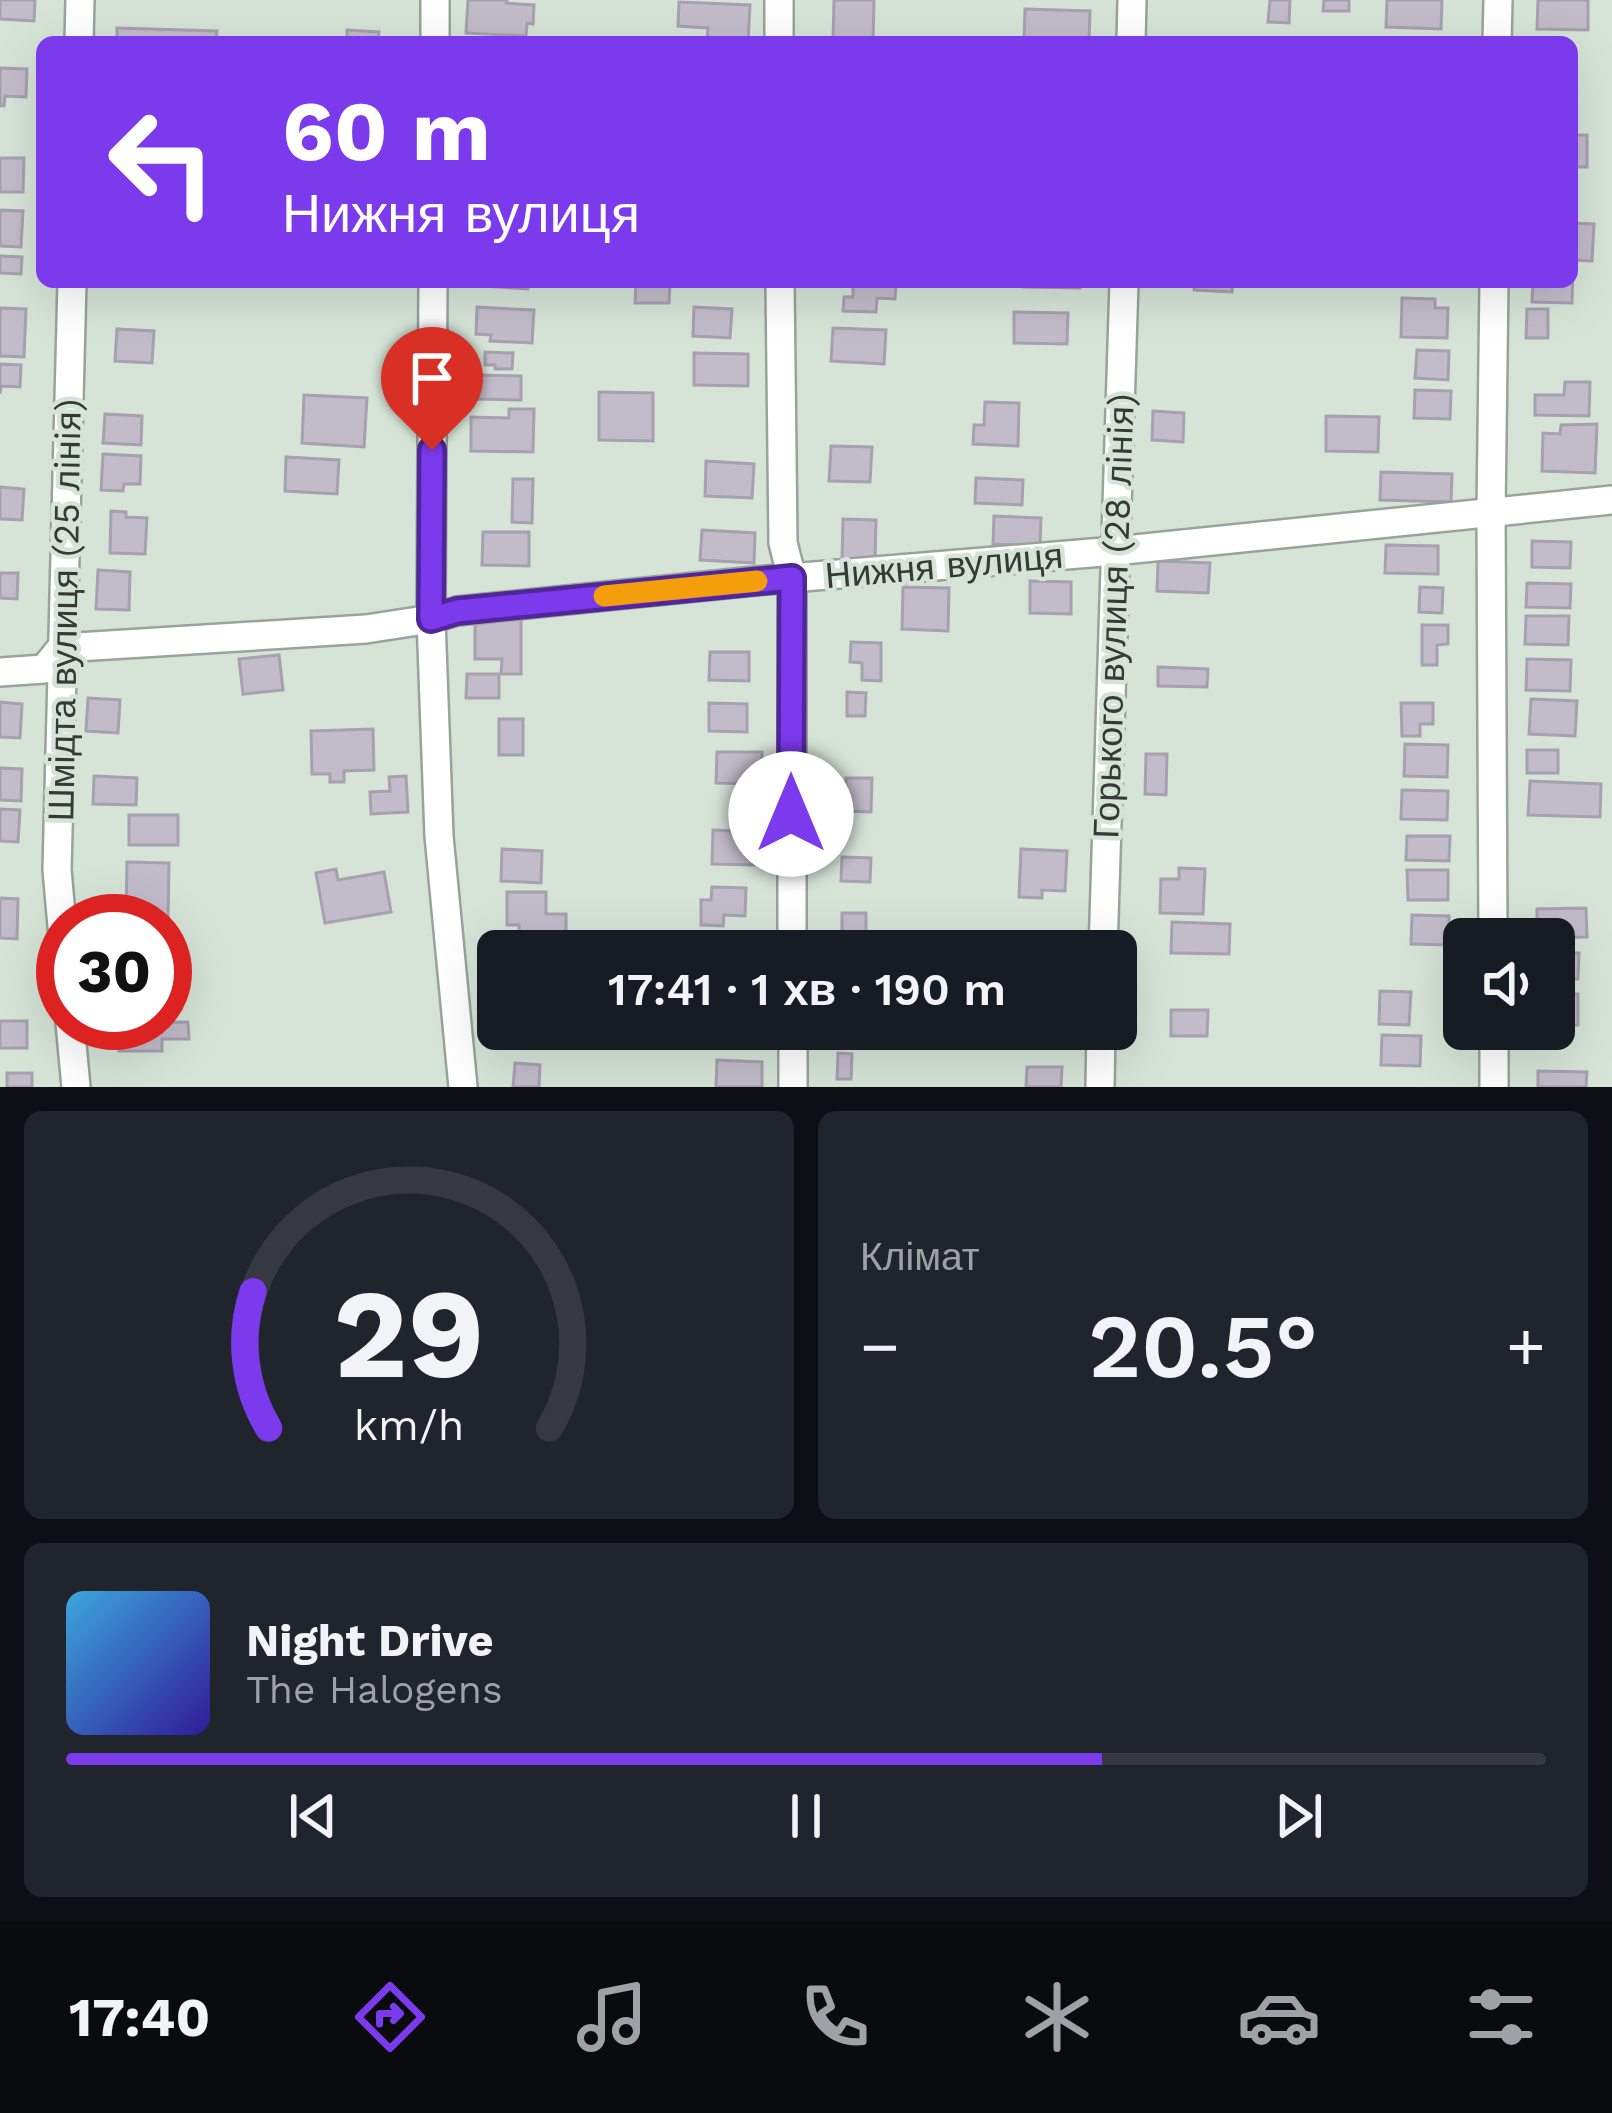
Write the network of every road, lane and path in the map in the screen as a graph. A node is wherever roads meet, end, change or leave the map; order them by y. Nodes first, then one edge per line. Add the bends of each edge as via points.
1 (80, 0) edge
2 (435, 0) edge
3 (779, 0) edge
4 (1132, 0) edge
5 (1498, 0) edge
6 (79, 36) edge
7 (435, 36) edge
8 (779, 36) edge
9 (1131, 36) edge
10 (1497, 36) edge
11 (72, 288) edge
12 (433, 288) edge
13 (780, 288) edge
14 (1124, 288) edge
15 (1494, 288) edge
16 (1612, 500) edge
17 (1491, 512) junction
18 (1115, 551) junction
19 (792, 578) junction
20 (431, 619) junction
21 (61, 648) junction
22 (0, 672) edge
23 (60, 894) edge
24 (1493, 918) edge
25 (792, 930) edge
26 (1104, 930) edge
27 (73, 1050) edge
28 (793, 1050) edge
29 (1101, 1050) edge
30 (1494, 1050) edge
31 (76, 1087) edge
32 (464, 1087) edge
33 (793, 1087) edge
34 (1100, 1087) edge
35 (1494, 1087) edge

1 - 6 street
2 - 7 street
3 - 8 street
4 - 9 street
5 - 10 street
11 - 21 street, Шмідта вулиця (25 лiнiя)
12 - 20 street
13 - 19 street via 783,543
14 - 18 street, Горького вулиця (28 лiнiя)
15 - 17 street
16 - 17 street, Нижня вулиця
17 - 18 street, Нижня вулиця
17 - 24 street
18 - 19 street, Нижня вулиця
18 - 26 street, Горького вулиця (28 лiнiя)
19 - 20 street, Нижня вулиця
19 - 25 street
20 - 21 street, Нижня вулиця
20 - 32 street via 439,836
21 - 22 street, Нижня вулиця via 44,669
21 - 23 street, Шмідта вулиця (25 лiнiя)
27 - 31 street
28 - 33 street
29 - 34 street
30 - 35 street

